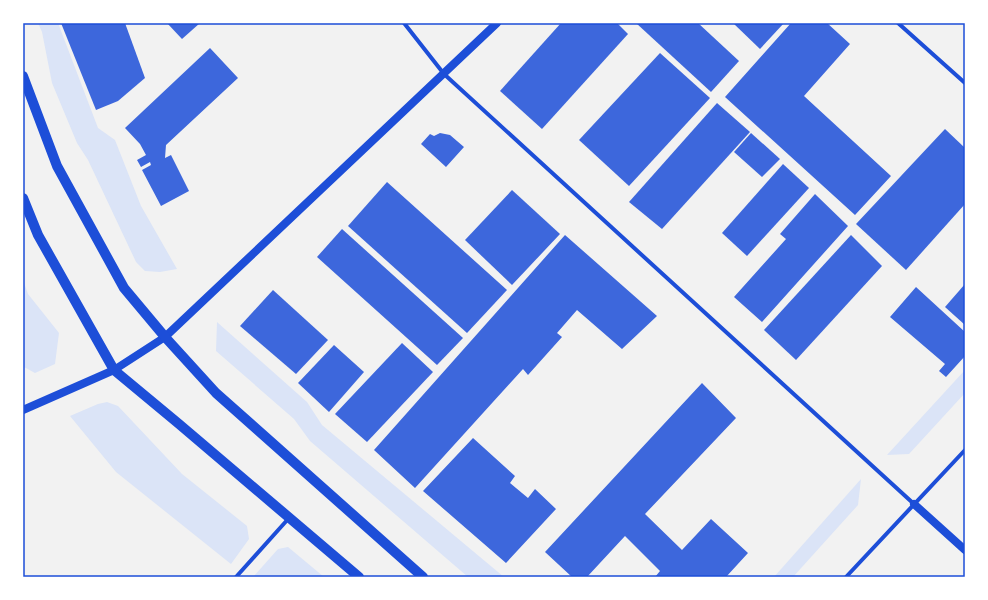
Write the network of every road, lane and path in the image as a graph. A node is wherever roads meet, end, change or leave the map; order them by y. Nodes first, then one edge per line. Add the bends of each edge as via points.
1 (404, 23) edge
2 (497, 23) edge
3 (898, 23) edge
4 (444, 74) junction
5 (23, 76) edge
6 (965, 83) edge
7 (23, 198) edge
8 (165, 337) junction
9 (114, 370) junction
10 (23, 410) edge
11 (965, 450) edge
12 (914, 504) junction
13 (288, 518) junction
14 (965, 550) edge
15 (236, 577) edge
16 (359, 577) edge
17 (423, 577) edge
18 (846, 577) edge

1 - 4 street
2 - 4 main road
3 - 6 street
4 - 8 main road
4 - 12 street
5 - 8 main road via 57,166 124,288
7 - 9 main road via 38,235
8 - 9 main road
8 - 17 main road via 216,393
9 - 10 main road
9 - 13 main road
11 - 12 street
12 - 14 main road
12 - 18 street
13 - 15 street
13 - 16 main road

